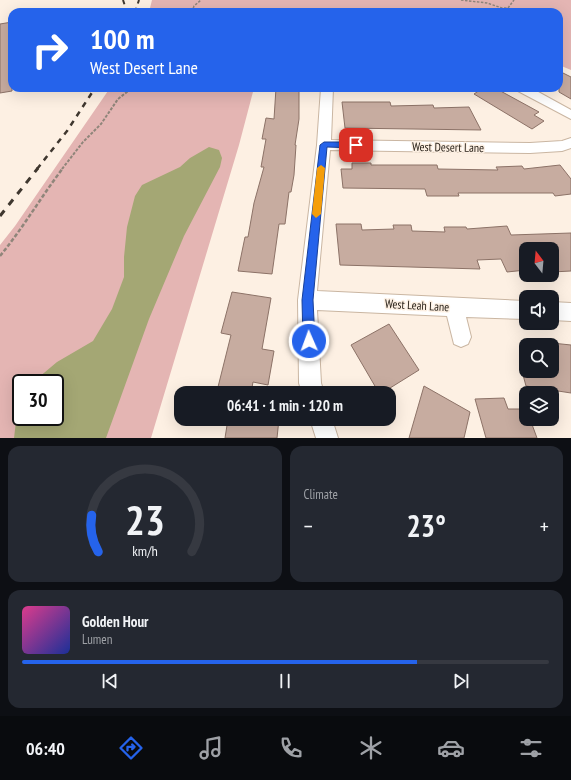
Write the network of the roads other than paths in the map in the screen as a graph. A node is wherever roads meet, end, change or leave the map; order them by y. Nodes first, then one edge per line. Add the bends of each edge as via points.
1 (327, 92) edge
2 (529, 92) edge
3 (571, 115) edge
4 (571, 143) edge
5 (324, 145) junction
6 (307, 300) junction
7 (454, 306) junction
8 (519, 310) edge
9 (559, 311) edge
10 (571, 312) edge
11 (461, 337) dead end
12 (311, 386) edge
13 (323, 426) edge
14 (327, 438) edge

1 - 5 street
2 - 3 street
4 - 5 street, West Desert Lane via 530,148
5 - 6 street
6 - 7 street, West Leah Lane
6 - 12 street
7 - 8 street, West Leah Lane
7 - 11 street
9 - 10 street
13 - 14 street

